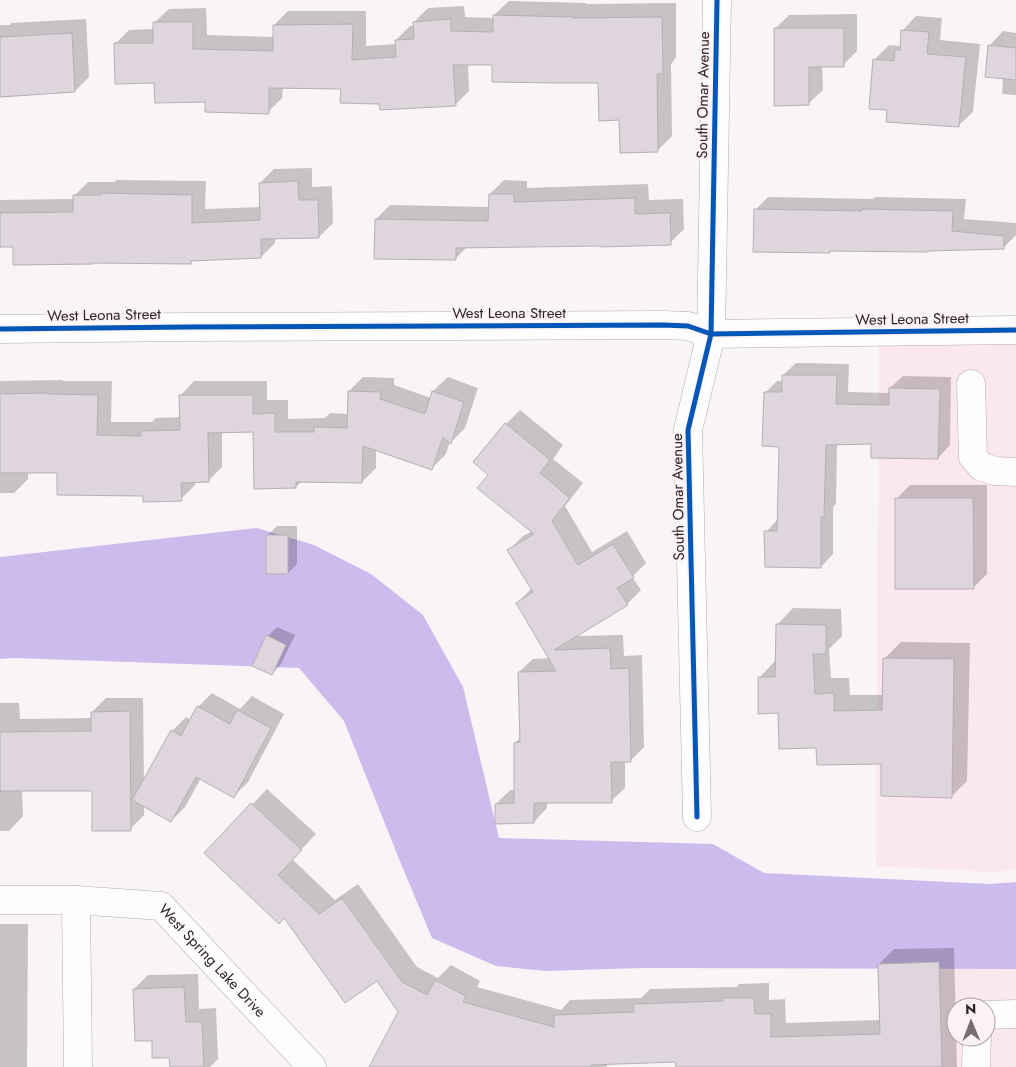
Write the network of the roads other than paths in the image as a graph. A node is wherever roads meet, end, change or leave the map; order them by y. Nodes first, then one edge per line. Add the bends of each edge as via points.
1 (717, 0) edge
2 (0, 329) edge
3 (1016, 330) edge
4 (711, 334) junction
5 (971, 384) dead end
6 (1016, 472) edge
7 (697, 817) dead end
8 (0, 900) edge
9 (76, 900) junction
10 (1016, 1014) edge
11 (996, 1015) edge
12 (977, 1047) edge
13 (78, 1067) edge
14 (312, 1067) edge
15 (976, 1067) edge

1 - 4 street, South Omar Avenue
2 - 4 street, West Leona Street via 663,325 688,326
3 - 4 street, West Leona Street
4 - 7 street, South Omar Avenue via 688,430
5 - 6 street via 973,457 982,467
8 - 9 street, West Spring Lake Drive
9 - 13 street
9 - 14 street, West Spring Lake Drive via 161,906
10 - 11 street
12 - 15 street

